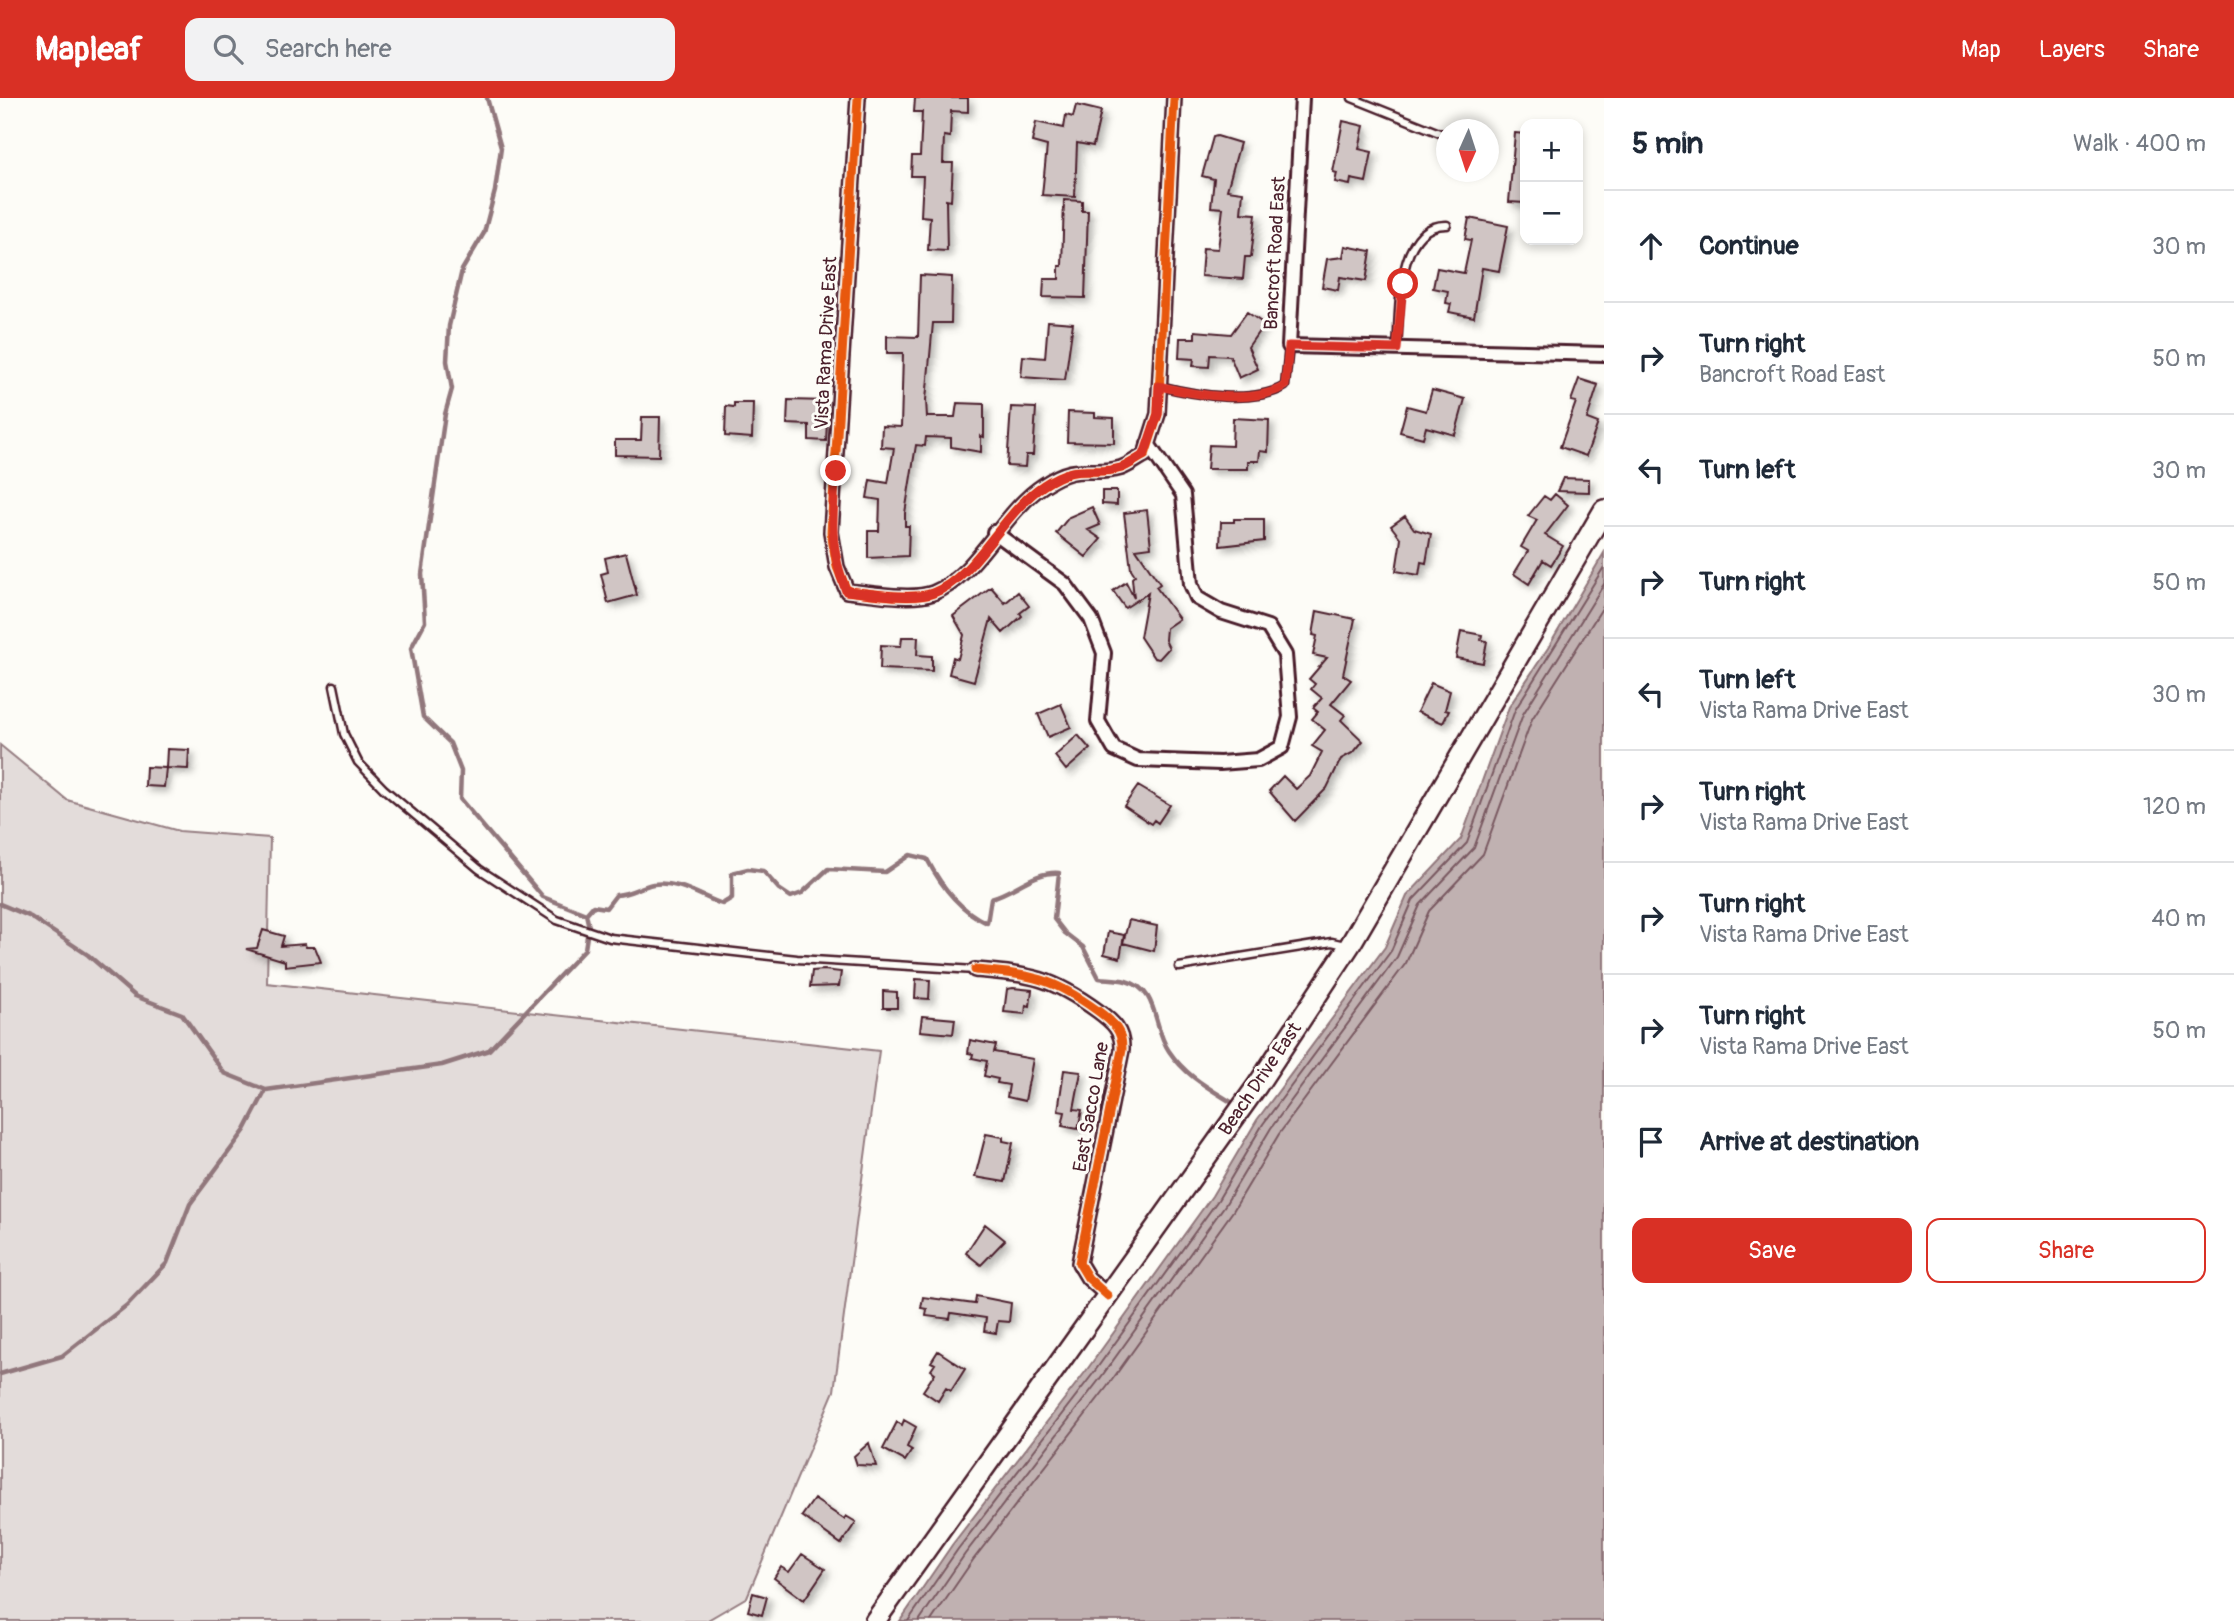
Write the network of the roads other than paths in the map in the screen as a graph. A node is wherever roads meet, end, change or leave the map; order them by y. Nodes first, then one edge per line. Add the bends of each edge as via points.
1 (858, 98) edge
2 (1174, 98) edge
3 (1302, 98) edge
4 (1352, 98) edge
5 (1436, 132) edge
6 (1447, 225) dead end
7 (1289, 346) junction
8 (1397, 349) junction
9 (1604, 354) edge
10 (1159, 386) junction
11 (1148, 444) junction
12 (1604, 510) edge
13 (994, 532) junction
14 (334, 686) dead end
15 (1350, 946) junction
16 (1179, 967) dead end
17 (975, 970) joint
18 (1108, 1296) junction
19 (875, 1621) edge

1 - 13 street, Vista Rama Drive East via 831,532 837,567 846,591 894,596 932,593 967,571
2 - 10 street
3 - 7 street, Bancroft Road East
4 - 5 lane
6 - 8 lane via 1427,229 1409,250
7 - 8 street, Bancroft Road East
7 - 10 lane via 1285,386 1269,396 1192,394
8 - 9 street, Bancroft Road East
10 - 11 street via 1158,414
11 - 13 street, Vista Rama Drive East via 1144,455 1120,468 1069,470 1041,486
11 - 13 street via 1183,495 1191,584 1198,598 1221,612 1268,627 1285,655 1290,717 1282,747 1258,760 1220,762 1138,760 1114,749 1098,722 1104,653 1091,619 1065,583
12 - 15 main road, Beach Drive East
14 - 17 lane via 344,734 358,762 479,869 557,920 610,938 797,959
15 - 16 lane via 1332,942
15 - 18 main road, Beach Drive East
17 - 18 street, East Sacco Lane via 1056,983 1119,1031 1122,1050 1079,1262 1088,1278
18 - 19 main road, Beach Drive East

